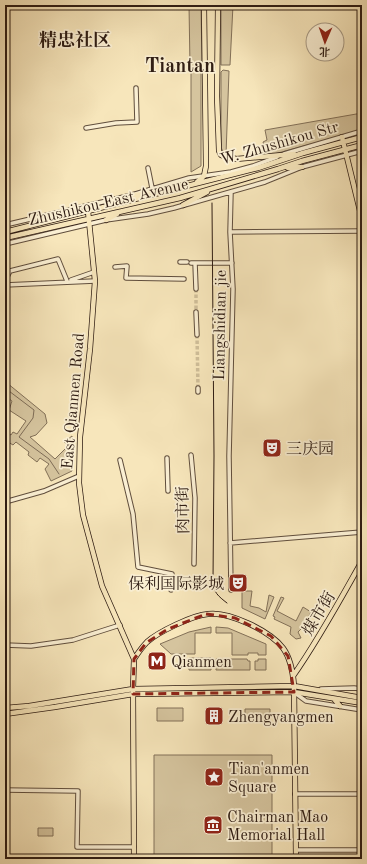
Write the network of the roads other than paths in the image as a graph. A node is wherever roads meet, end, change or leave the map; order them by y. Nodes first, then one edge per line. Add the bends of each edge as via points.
1 (204, 5) edge
2 (218, 5) edge
3 (136, 88) dead end
4 (86, 128) dead end
5 (362, 132) edge
6 (362, 137) edge
7 (343, 140) junction
8 (362, 145) edge
9 (346, 149) junction
10 (362, 151) edge
11 (303, 153) junction
12 (280, 155) junction
13 (347, 155) junction
14 (302, 167) junction
15 (148, 168) dead end
16 (258, 168) junction
17 (278, 169) junction
18 (204, 176) junction
19 (195, 183) junction
20 (152, 188) junction
21 (216, 188) junction
22 (231, 192) junction
23 (158, 194) junction
24 (132, 195) junction
25 (183, 205) junction
26 (88, 210) junction
27 (127, 210) junction
28 (72, 215) junction
29 (362, 219) edge
30 (106, 220) junction
31 (90, 222) junction
32 (72, 223) junction
33 (5, 225) edge
34 (362, 231) edge
35 (5, 232) edge
36 (230, 232) junction
37 (5, 238) edge
38 (5, 244) edge
39 (180, 262) dead end
40 (191, 263) junction
41 (232, 263) junction
42 (115, 267) dead end
43 (94, 272) junction
44 (184, 279) dead end
45 (5, 281) edge
46 (95, 281) junction
47 (67, 282) junction
48 (5, 284) edge
49 (196, 289) tunnel mouth
50 (196, 312) tunnel mouth
51 (197, 335) tunnel mouth
52 (191, 455) dead end
53 (167, 458) dead end
54 (120, 460) dead end
55 (78, 476) junction
56 (168, 491) dead end
57 (5, 502) edge
58 (362, 532) edge
59 (230, 543) junction
60 (362, 561) edge
61 (194, 564) dead end
62 (171, 590) dead end
63 (231, 590) dead end
64 (120, 625) junction
65 (5, 644) edge
66 (134, 658) junction
67 (293, 676) junction
68 (294, 686) junction
69 (362, 689) edge
70 (314, 690) junction
71 (133, 692) junction
72 (294, 692) junction
73 (362, 698) edge
74 (334, 699) junction
75 (362, 703) edge
76 (340, 706) junction
77 (5, 708) edge
78 (362, 710) edge
79 (5, 714) edge
80 (5, 790) edge
81 (295, 794) junction
82 (362, 794) edge
83 (134, 847) junction
84 (296, 850) junction
85 (362, 850) edge
86 (134, 859) edge
87 (296, 859) edge

1 - 18 main road
2 - 12 main road via 219,151 221,155 236,160
3 - 4 street via 137,122
5 - 7 street, W. Zhushikou Str
6 - 7 main road, W. Zhushikou Str
7 - 9 main road
7 - 11 main road
7 - 12 street, W. Zhushikou Str
8 - 9 main road
9 - 13 main road
9 - 17 main road
10 - 13 street, Zhushikou East Avenue
11 - 12 main road
11 - 16 main road
12 - 16 main road
12 - 18 street, W. Zhushikou Str via 253,166
13 - 14 street, Zhushikou East Avenue
13 - 29 main road
14 - 17 main road
14 - 22 street, Zhushikou East Avenue
15 - 20 street
16 - 19 main road, Zhushikou East Avenue
17 - 21 main road
18 - 19 main road
18 - 20 street, Zhushikou East Avenue
19 - 23 main road, Zhushikou East Avenue
20 - 24 street, Zhushikou East Avenue
21 - 25 main road
21 - 27 main road, Zhushikou East Avenue
22 - 25 street, Zhushikou East Avenue
22 - 36 street, Liangshidian jie
23 - 24 main road
23 - 26 main road, Zhushikou East Avenue
24 - 33 street, Zhushikou East Avenue
25 - 30 street, Zhushikou East Avenue via 148,214
26 - 28 main road, Zhushikou East Avenue
26 - 31 main road, East Qianmen Road
27 - 30 main road
27 - 31 main road, Zhushikou East Avenue
28 - 32 main road
28 - 35 main road, Zhushikou East Avenue
30 - 31 street, Zhushikou East Avenue
31 - 32 main road, Zhushikou East Avenue
31 - 38 street, Zhushikou East Avenue
31 - 43 main road, East Qianmen Road
32 - 37 main road, Zhushikou East Avenue
34 - 36 street
36 - 41 street, Liangshidian jie
39 - 40 street
40 - 41 street
40 - 49 street
41 - 59 street, Liangshidian jie
42 - 44 street via 127,266 126,278
43 - 46 main road, East Qianmen Road
43 - 47 street
45 - 47 street via 10,271 58,259
46 - 47 street
46 - 55 main road, East Qianmen Road
47 - 48 street
50 - 51 street
52 - 61 street, 肉市街 via 195,498
53 - 56 street
54 - 62 street via 133,514 138,567 172,574
55 - 57 street via 44,491
55 - 64 main road, East Qianmen Road via 83,515 95,564
58 - 59 street
59 - 63 street, Liangshidian jie
60 - 67 main road, 煤市街 via 314,645
64 - 65 street via 73,640 31,646
64 - 66 main road, East Qianmen Road
66 - 67 main road via 146,643 158,634 200,615 222,614 271,636 283,648 290,661
66 - 71 main road
67 - 68 main road
68 - 70 main road
68 - 71 main road
68 - 72 main road
69 - 70 street
70 - 73 main road
71 - 72 main road
71 - 77 main road
71 - 79 main road
71 - 83 main road
72 - 74 main road
72 - 76 street via 306,701
72 - 81 main road
74 - 75 main road
74 - 76 main road
76 - 78 street
80 - 83 street via 78,791 77,847
81 - 82 street
81 - 84 main road
83 - 86 main road
84 - 85 street
84 - 87 main road

